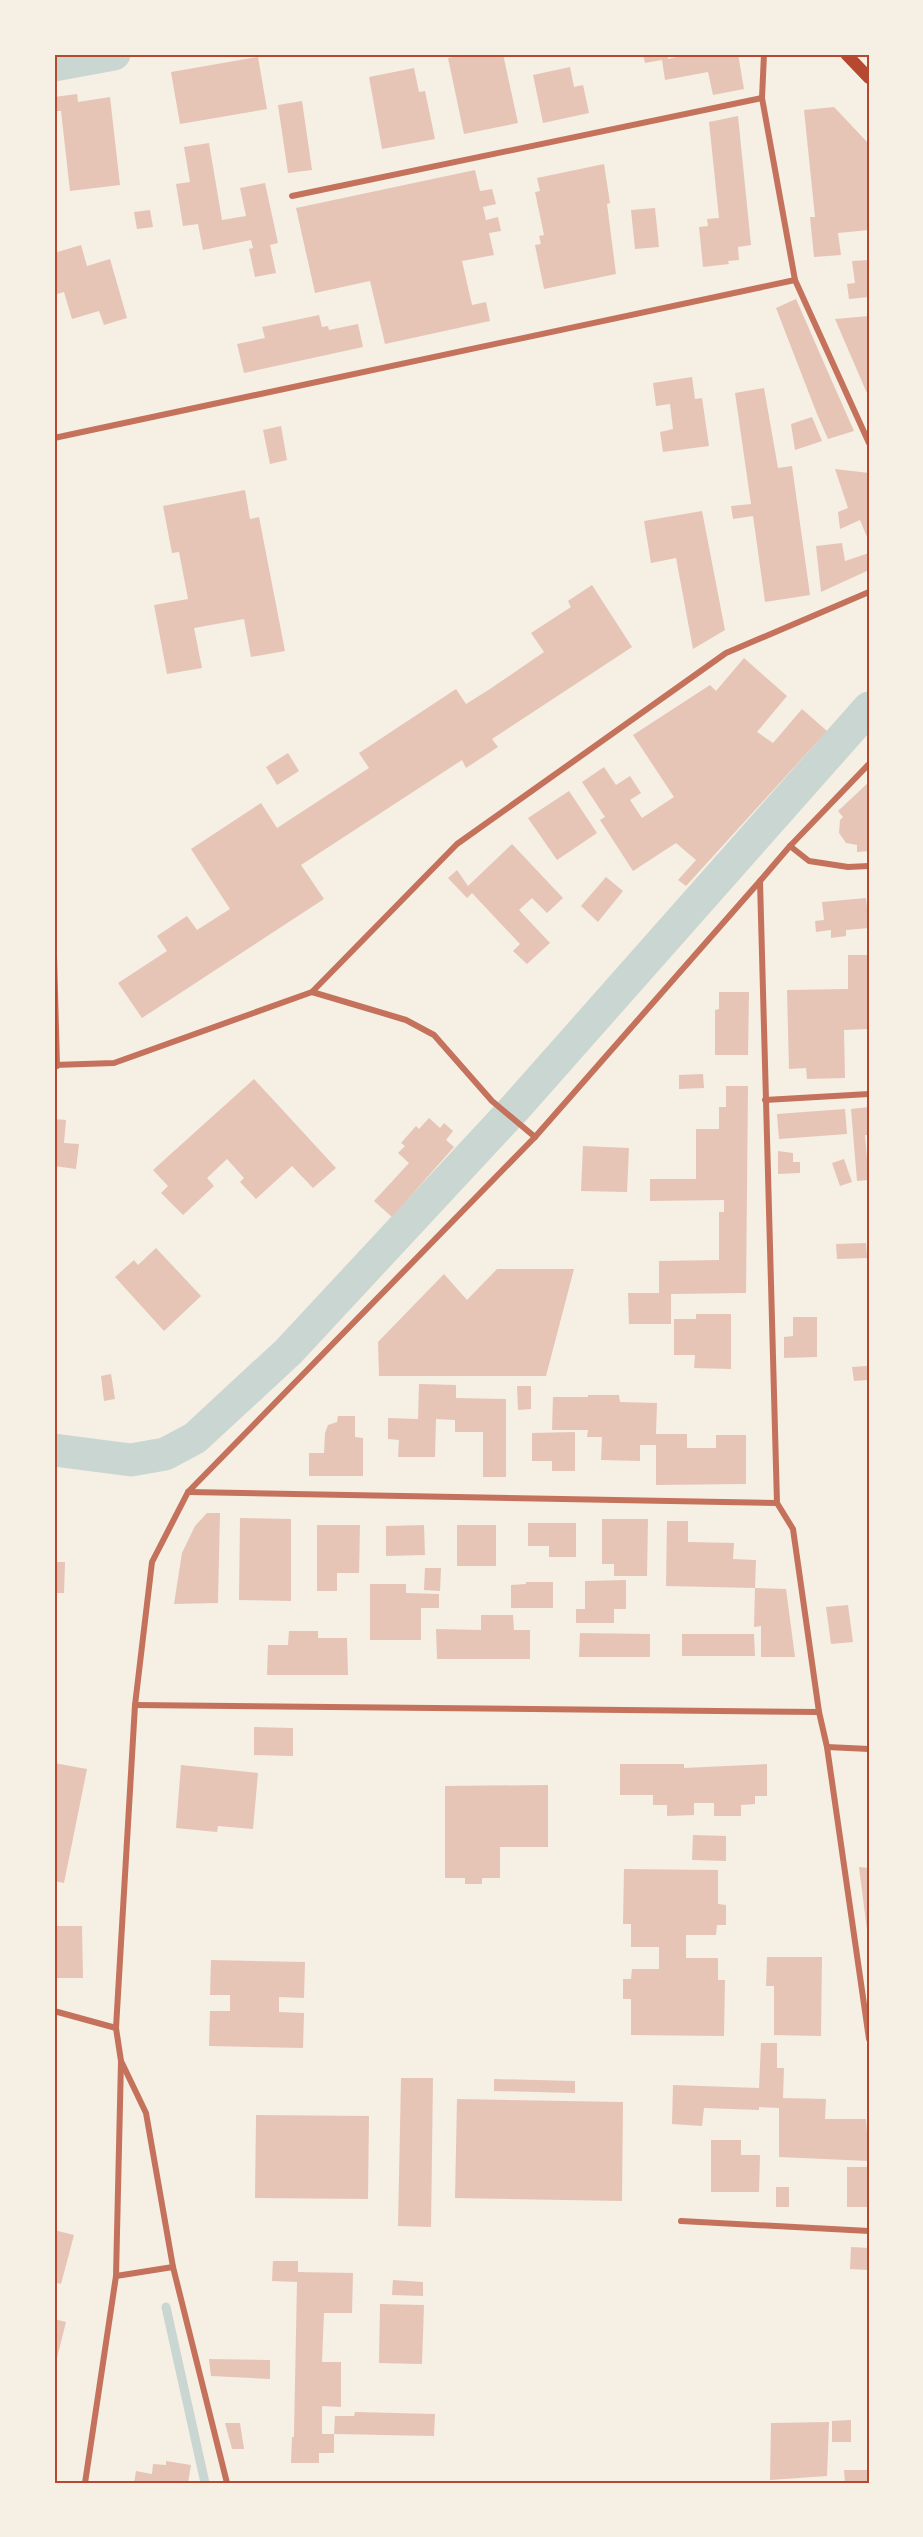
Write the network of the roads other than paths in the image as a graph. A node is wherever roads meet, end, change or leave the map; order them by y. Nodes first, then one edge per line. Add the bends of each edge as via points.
1 (764, 54) edge
2 (846, 54) edge
3 (869, 78) edge
4 (762, 98) junction
5 (292, 196) dead end
6 (795, 280) junction
7 (54, 438) edge
8 (869, 443) edge
9 (869, 592) edge
10 (869, 764) edge
11 (790, 846) junction
12 (869, 866) edge
13 (760, 881) junction
14 (54, 954) edge
15 (312, 993) junction
16 (55, 1066) edge
17 (869, 1094) edge
18 (765, 1100) junction
19 (535, 1137) junction
20 (188, 1492) junction
21 (777, 1503) junction
22 (135, 1706) junction
23 (819, 1712) junction
24 (827, 1747) junction
25 (869, 1749) edge
26 (54, 2011) edge
27 (116, 2028) junction
28 (869, 2040) edge
29 (121, 2061) junction
30 (681, 2221) dead end
31 (869, 2231) edge
32 (173, 2267) junction
33 (116, 2276) junction
34 (85, 2483) edge
35 (226, 2483) edge

1 - 4 street
2 - 3 main road
4 - 5 street
4 - 6 street
6 - 7 street
6 - 8 street
9 - 15 street via 726,653 457,844
10 - 11 street
11 - 12 street via 809,861
11 - 13 street
13 - 18 street
13 - 19 street
14 - 16 street
15 - 16 street via 114,1063
15 - 19 street via 406,1020 434,1035 492,1101
17 - 18 street
18 - 21 street
19 - 20 street
20 - 21 street
20 - 22 street via 152,1562
21 - 23 street via 793,1529
22 - 23 street
22 - 27 street
23 - 24 street
24 - 25 street
24 - 28 street
26 - 27 street
27 - 29 street
29 - 32 street via 146,2113
29 - 33 street
30 - 31 street
32 - 33 street
32 - 35 street
33 - 34 street

